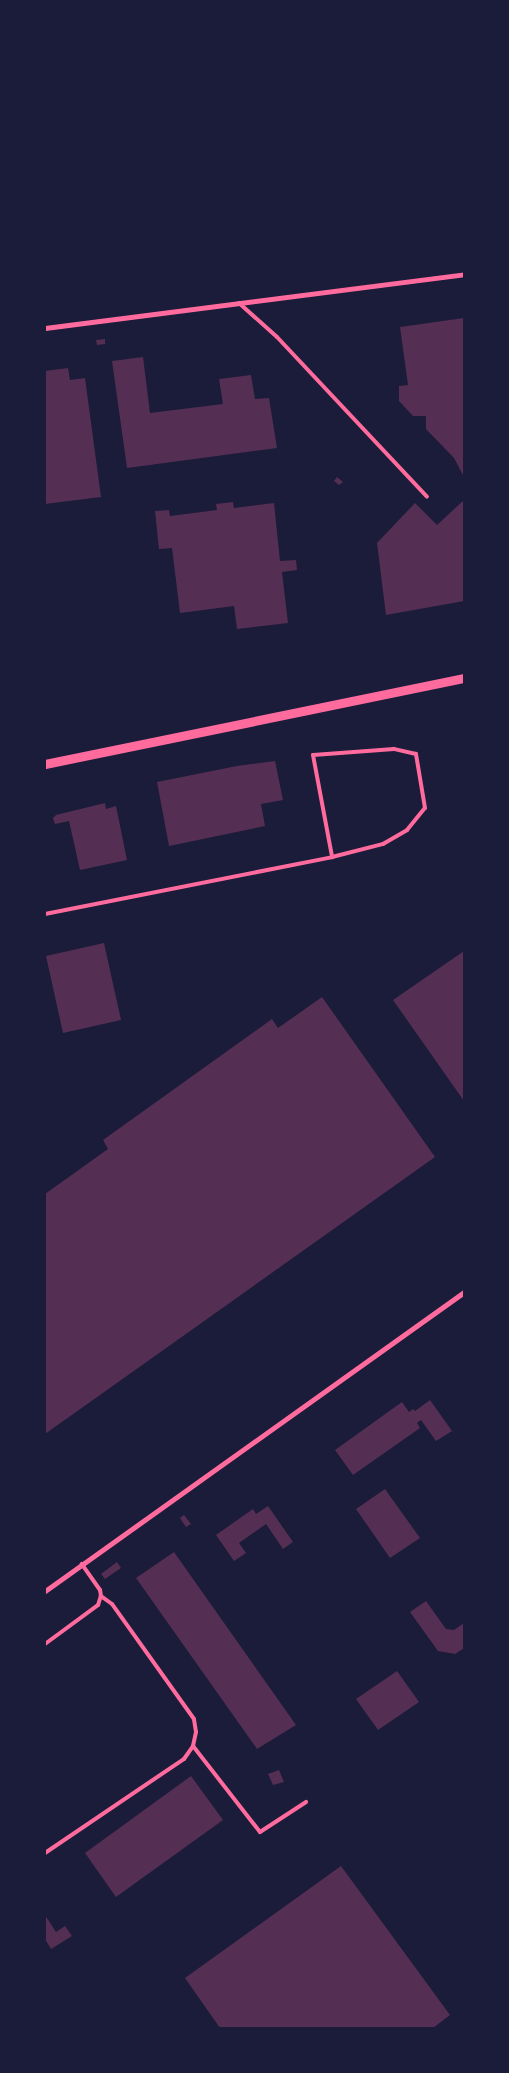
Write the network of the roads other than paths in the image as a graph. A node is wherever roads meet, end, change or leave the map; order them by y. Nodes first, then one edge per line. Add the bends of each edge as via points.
1 (464, 274) edge
2 (239, 303) junction
3 (45, 328) edge
4 (427, 497) dead end
5 (464, 678) edge
6 (45, 764) edge
7 (332, 857) junction
8 (45, 914) edge
9 (464, 1292) edge
10 (82, 1564) junction
11 (45, 1591) edge
12 (101, 1596) junction
13 (45, 1644) edge
14 (193, 1746) junction
15 (306, 1802) dead end
16 (45, 1853) edge

1 - 2 street
2 - 3 street
2 - 4 lane via 277,337
5 - 6 street
7 - 7 lane via 383,844 407,830 425,808 416,754 394,749 313,755
7 - 8 lane
9 - 10 street
10 - 11 street
10 - 12 lane
12 - 13 lane via 98,1605
12 - 14 lane via 112,1604 194,1719
14 - 15 lane via 260,1832
14 - 16 lane via 184,1759

